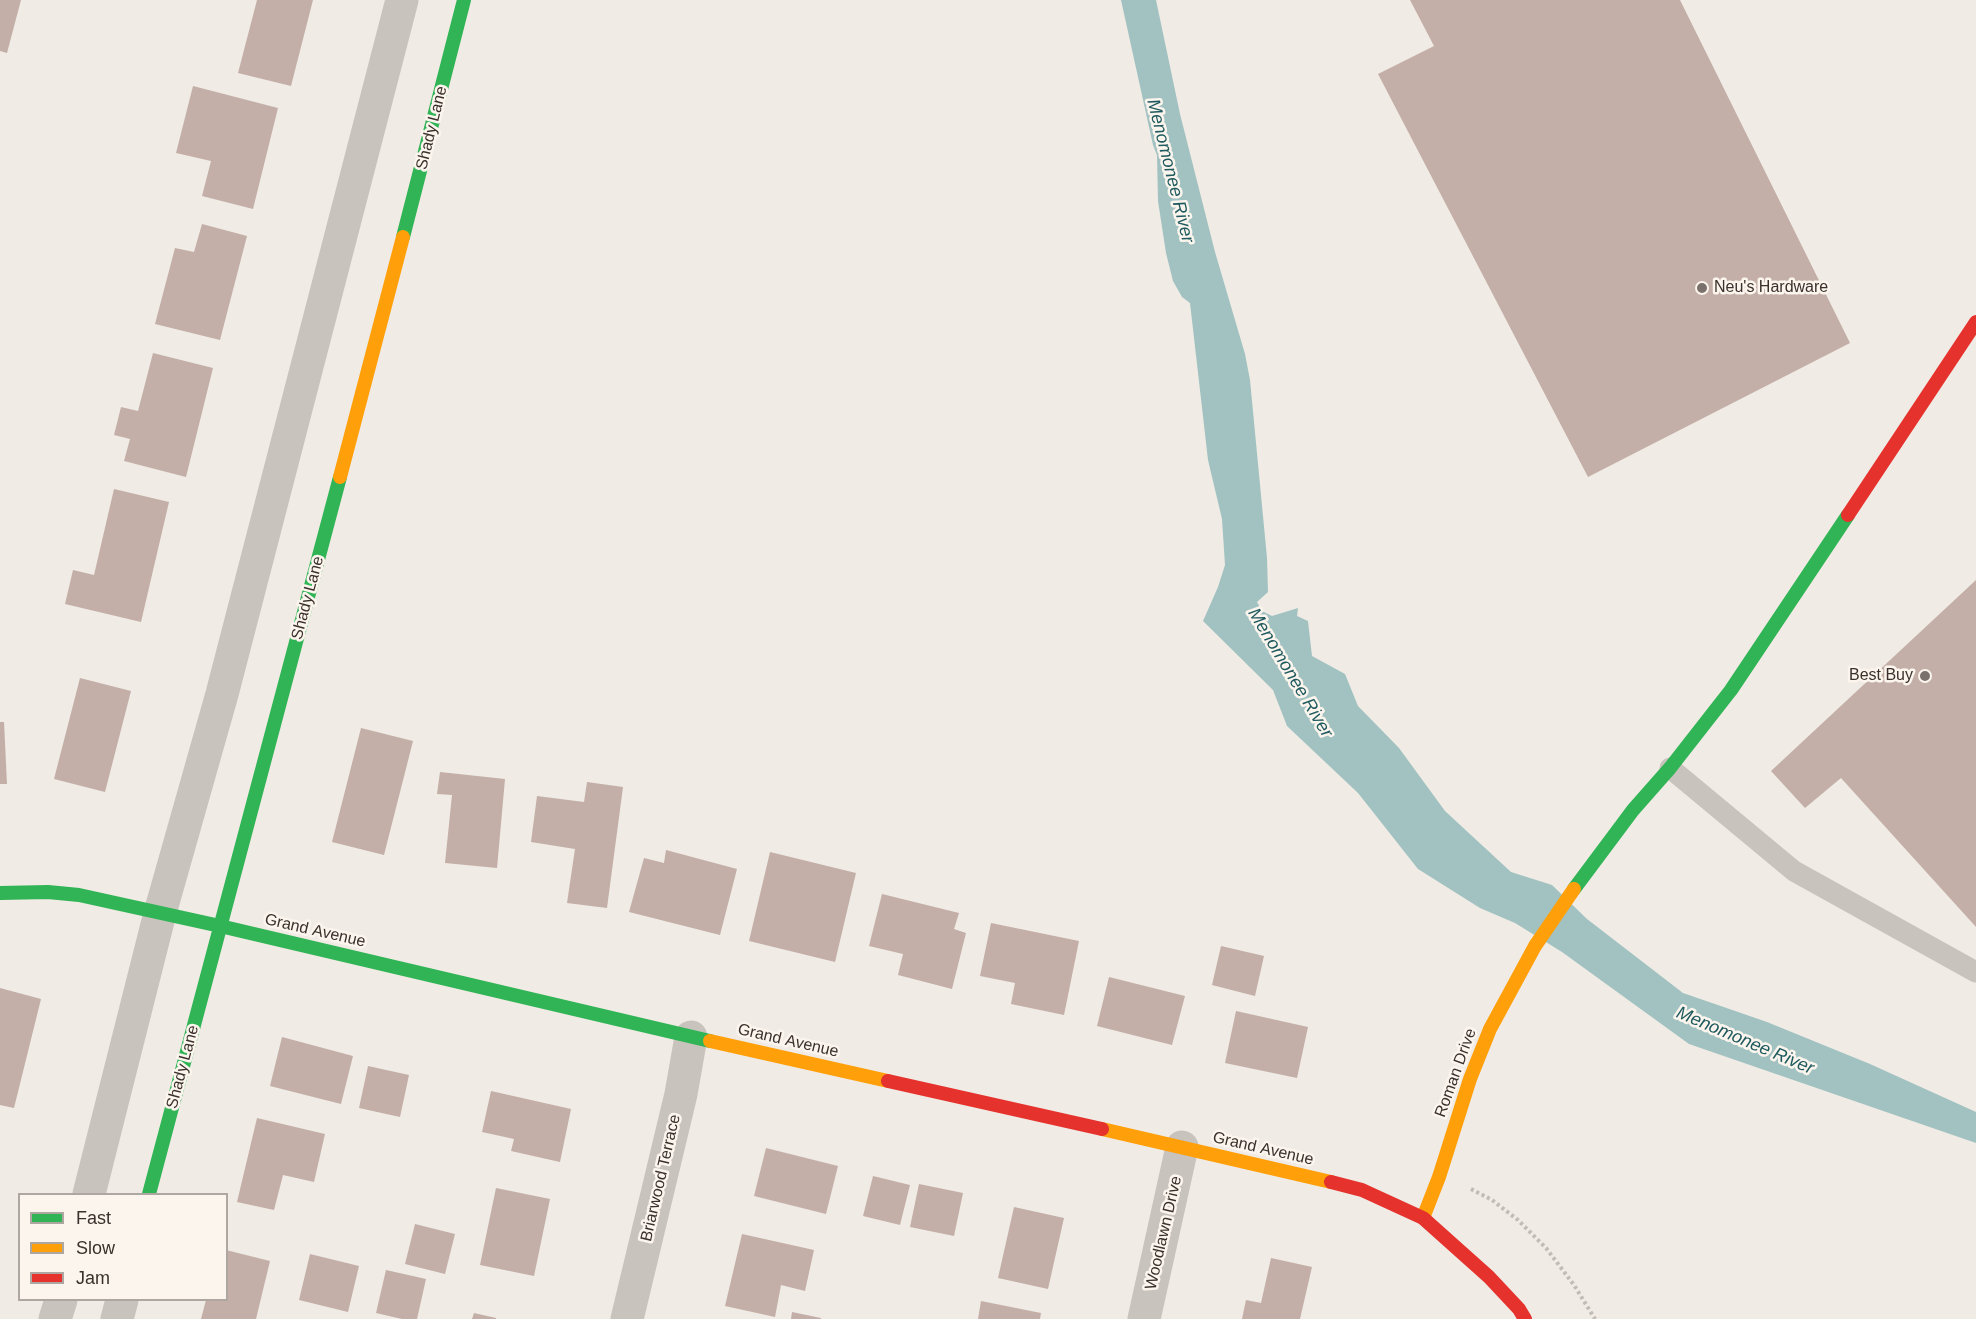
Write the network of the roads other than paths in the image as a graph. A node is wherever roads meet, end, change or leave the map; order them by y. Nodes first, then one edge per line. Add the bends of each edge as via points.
1 (402, 0) edge
2 (464, 0) edge
3 (1976, 322) edge
4 (1670, 768) junction
5 (0, 893) edge
6 (160, 913) junction
7 (220, 926) junction
8 (1976, 972) edge
9 (691, 1036) junction
10 (1182, 1147) junction
11 (89, 1193) edge
12 (149, 1193) edge
13 (1423, 1218) junction
14 (60, 1301) edge
15 (122, 1301) edge
16 (55, 1319) edge
17 (117, 1319) edge
18 (627, 1319) edge
19 (1144, 1319) edge
20 (1525, 1319) edge

1 - 6 street via 222,694
2 - 7 street, Shady Lane
3 - 4 street, Roman Drive via 1731,690
4 - 8 lane via 1794,871
4 - 13 street, Roman Drive via 1633,810 1535,946 1490,1029
5 - 6 street, Grand Avenue via 79,895
6 - 7 street, Grand Avenue
6 - 11 street
7 - 9 street, Grand Avenue
7 - 12 street, Shady Lane
9 - 10 street, Grand Avenue
9 - 18 street, Briarwood Terrace via 681,1094
10 - 13 street, Grand Avenue via 1362,1190
10 - 19 street, Woodlawn Drive
13 - 20 street, Grand Avenue via 1489,1277
14 - 16 street
15 - 17 street

